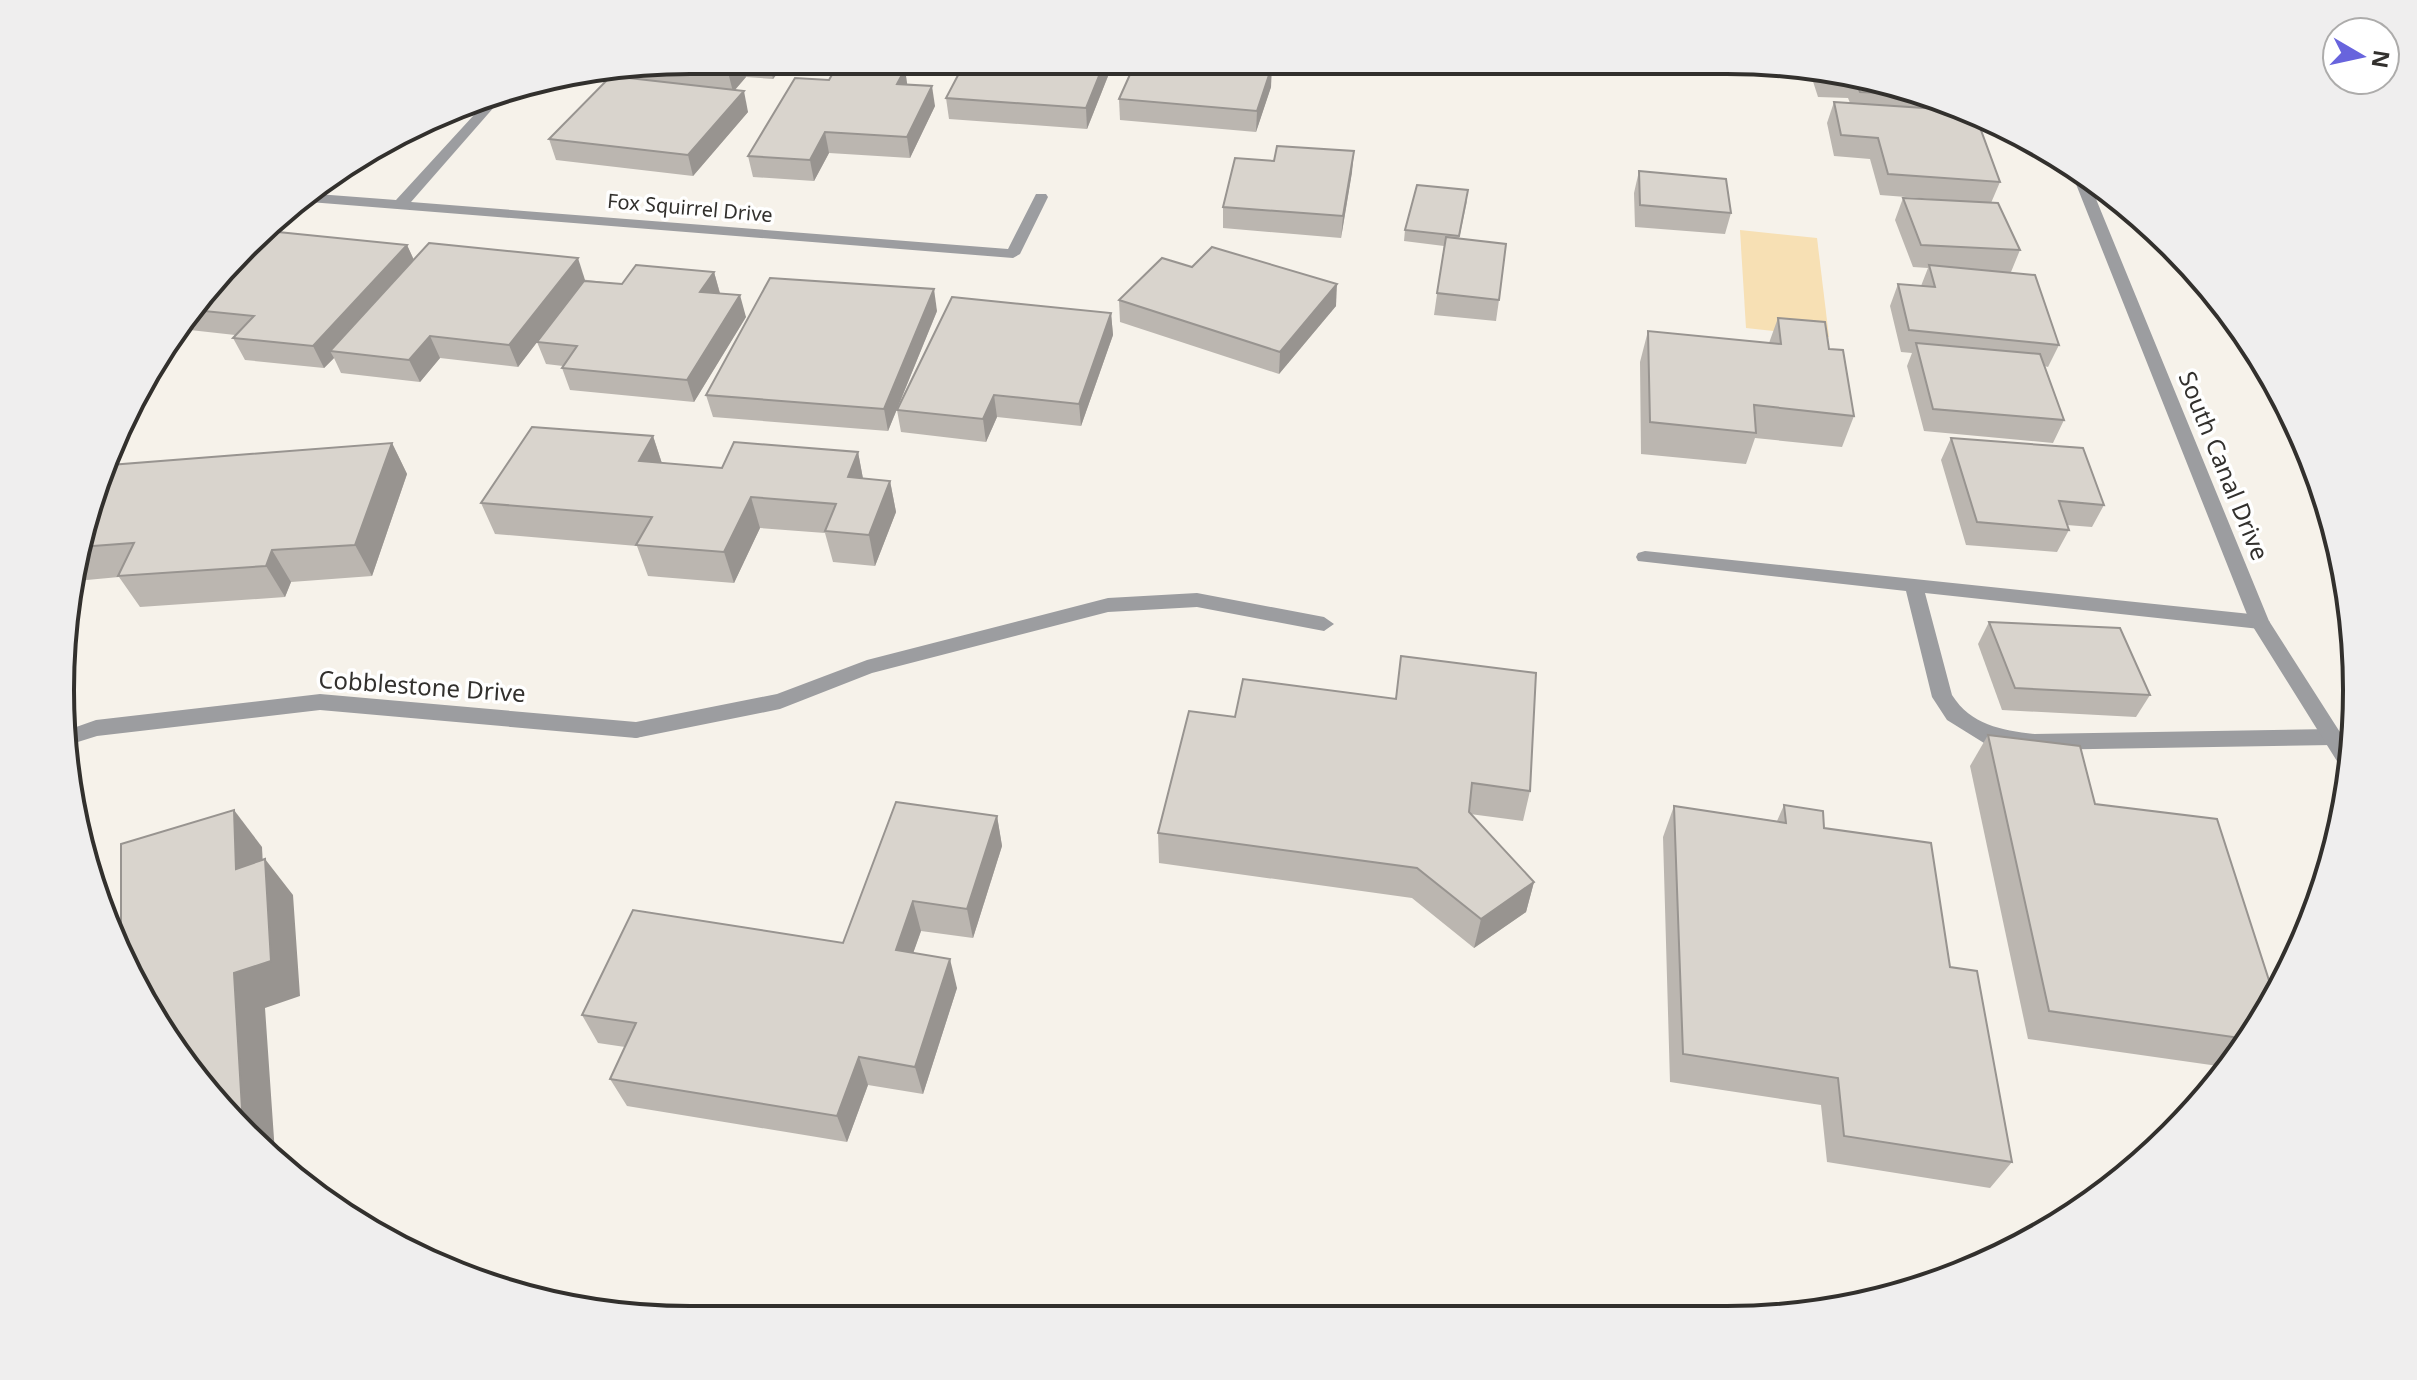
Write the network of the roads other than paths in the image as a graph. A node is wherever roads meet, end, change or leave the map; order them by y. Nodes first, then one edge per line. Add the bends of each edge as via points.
1 (487, 109) edge
2 (2085, 189) edge
3 (1041, 197) dead end
4 (319, 198) edge
5 (400, 205) junction
6 (1645, 557) dead end
7 (1914, 585) junction
8 (2260, 622) junction
9 (1324, 624) dead end
10 (75, 735) edge
11 (2332, 737) junction
12 (2340, 749) edge

1 - 5 street
2 - 8 street, South Canal Drive
3 - 5 street, Fox Squirrel Drive via 1013,254
4 - 5 street, Fox Squirrel Drive
6 - 7 street
7 - 8 street
7 - 11 street via 1942,697 1954,715 1991,737 2034,742
8 - 11 street, South Canal Drive
9 - 10 street, Cobblestone Drive via 1197,600 1108,605 867,667 780,701 636,730 320,702 96,728
11 - 12 street, South Canal Drive

